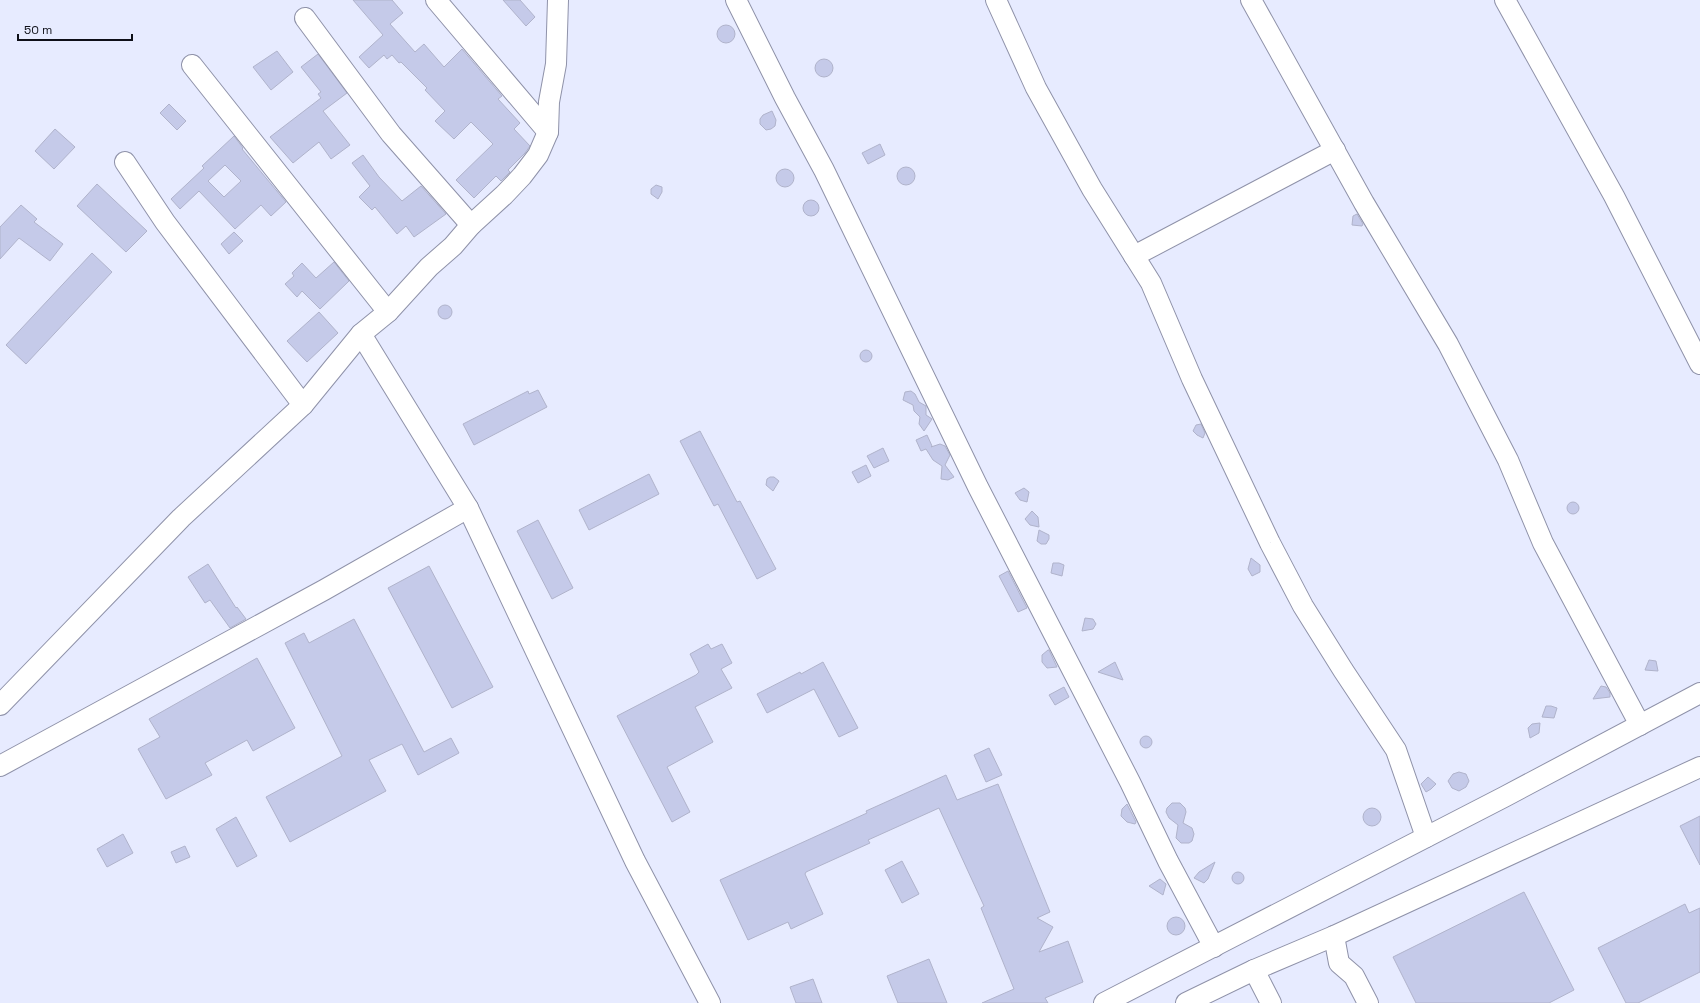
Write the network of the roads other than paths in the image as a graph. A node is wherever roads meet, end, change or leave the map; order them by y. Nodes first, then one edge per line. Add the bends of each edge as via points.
1 (436, 0) edge
2 (558, 0) edge
3 (736, 0) edge
4 (996, 0) edge
5 (1251, 0) edge
6 (1505, 0) edge
7 (305, 18) dead end
8 (192, 65) dead end
9 (548, 132) junction
10 (1335, 150) junction
11 (125, 162) dead end
12 (471, 225) junction
13 (1134, 256) junction
14 (388, 312) junction
15 (361, 334) junction
16 (1700, 364) edge
17 (303, 405) junction
18 (468, 508) junction
19 (1700, 693) edge
20 (0, 705) edge
21 (1640, 725) junction
22 (0, 766) edge
23 (1700, 767) edge
24 (1426, 837) junction
25 (1334, 936) junction
26 (1214, 947) junction
27 (1254, 970) junction
28 (710, 1003) edge
29 (1104, 1003) edge
30 (1186, 1003) edge
31 (1271, 1003) edge
32 (1368, 1003) edge

1 - 9 street
2 - 9 street via 556,64 548,102
3 - 26 street via 784,98 824,170 978,487
4 - 13 street via 1036,88 1092,189
5 - 10 street
6 - 16 street via 1614,196
7 - 12 street via 391,134
8 - 14 street
9 - 12 street via 538,155 522,176
10 - 13 street
10 - 21 street via 1448,344 1508,460 1543,543
11 - 17 street via 170,228
12 - 14 street
13 - 24 street via 1151,283 1192,379 1303,606 1396,750
14 - 15 street
15 - 17 street
15 - 18 street
17 - 20 street via 181,518
18 - 22 street via 324,590
18 - 28 street via 635,861
19 - 21 street
21 - 24 street
23 - 25 street
24 - 26 street
25 - 27 street
25 - 32 street via 1339,963 1354,976
26 - 29 street
27 - 30 street
27 - 31 street

